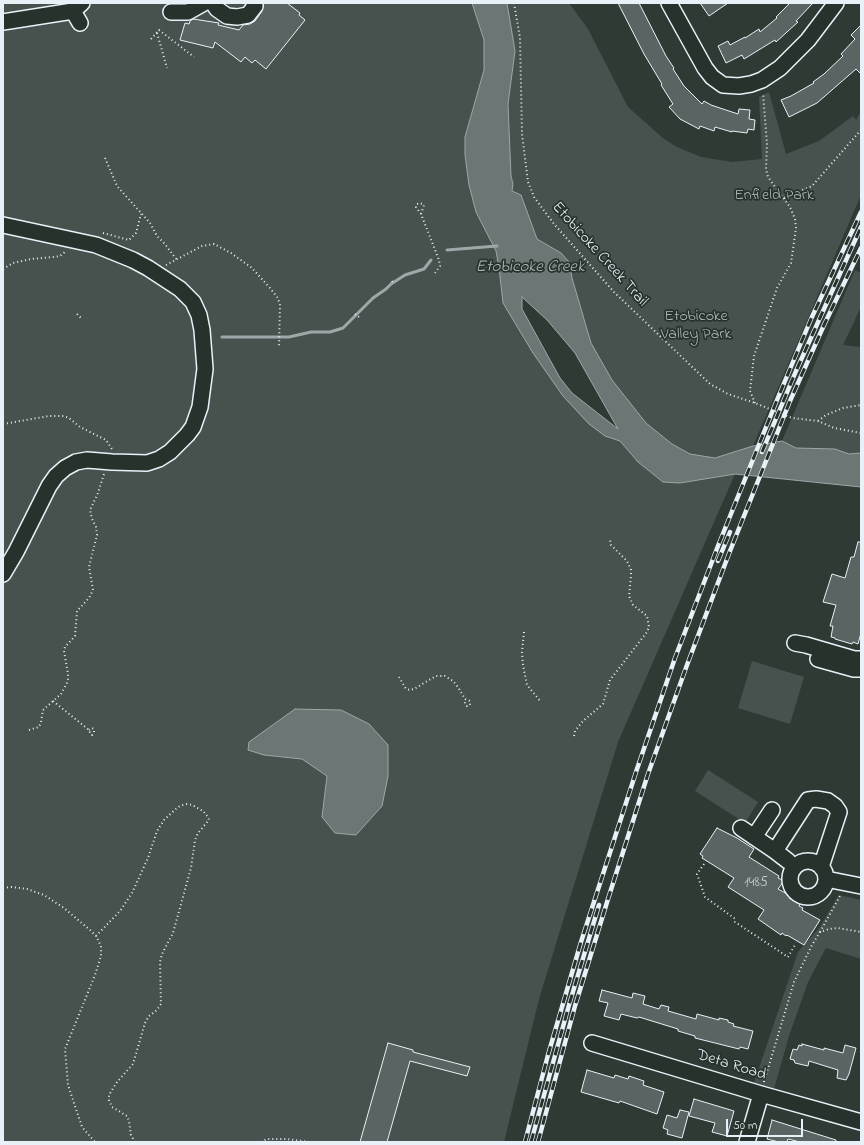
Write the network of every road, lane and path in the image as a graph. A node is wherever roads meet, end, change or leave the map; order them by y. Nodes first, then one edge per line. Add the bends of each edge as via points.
1 (204, 3) edge
2 (213, 3) edge
3 (254, 3) edge
4 (514, 3) edge
5 (669, 3) edge
6 (836, 3) edge
7 (78, 12) edge
8 (171, 12) dead end
9 (3, 22) edge
10 (156, 33) junction
11 (151, 39) dead end
12 (194, 57) dead end
13 (167, 68) dead end
14 (762, 80) junction
15 (861, 130) edge
16 (105, 158) dead end
17 (784, 198) junction
18 (142, 214) junction
19 (421, 214) junction
20 (3, 225) edge
21 (100, 233) dead end
22 (77, 241) junction
23 (176, 259) junction
24 (3, 269) edge
25 (156, 273) junction
26 (435, 273) dead end
27 (392, 281) dead end
28 (394, 284) dead end
29 (77, 314) dead end
30 (356, 314) dead end
31 (359, 317) dead end
32 (81, 318) dead end
33 (279, 345) dead end
34 (755, 403) junction
35 (861, 405) edge
36 (818, 421) junction
37 (3, 424) edge
38 (861, 433) edge
39 (112, 462) junction
40 (610, 540) dead end
41 (3, 574) edge
42 (524, 632) dead end
43 (795, 643) dead end
44 (818, 659) dead end
45 (861, 659) edge
46 (861, 669) edge
47 (399, 677) dead end
48 (465, 699) dead end
49 (53, 701) junction
50 (541, 702) dead end
51 (29, 730) dead end
52 (89, 730) dead end
53 (574, 736) dead end
54 (772, 810) dead end
55 (741, 828) dead end
56 (754, 837) junction
57 (775, 851) junction
58 (788, 861) dead end
59 (704, 864) dead end
60 (845, 883) junction
61 (861, 886) edge
62 (3, 888) edge
63 (820, 932) junction
64 (861, 932) edge
65 (96, 936) junction
66 (796, 943) dead end
67 (592, 1042) dead end
68 (761, 1094) junction
69 (861, 1122) edge
70 (95, 1142) edge
71 (136, 1142) edge
72 (261, 1142) edge
73 (310, 1142) edge
74 (747, 1142) edge

1 - 8 street via 188,12
2 - 3 street via 227,16 237,17 248,15 255,6
4 - 34 path, Etobicoke Creek Trail via 520,38 524,160 534,198 614,292 710,384 728,394
5 - 14 street via 704,68 712,77 731,86
6 - 14 street via 808,40 780,68
7 - 9 street
10 - 11 path
10 - 12 path via 159,30
10 - 13 path
14 - 17 path via 767,144 766,169 772,184
15 - 17 path via 812,186
16 - 18 path via 118,186
17 - 34 path via 795,219 796,228 791,263 777,288 754,356 750,391
18 - 21 path via 136,233 129,240
18 - 23 path
19 - 19 path via 424,205 420,203 416,207
19 - 26 path via 440,260 440,266
20 - 22 street
22 - 24 path via 60,256 13,263
22 - 25 street via 96,245 133,260
23 - 25 path
23 - 33 path via 202,246 214,244 247,264 263,280 280,304
25 - 39 street via 180,289 193,302 199,315 204,370 200,407 193,427 187,435 159,459 147,464
27 - 28 path
29 - 32 path
30 - 31 path
34 - 36 path, Etobicoke Creek Trail via 792,418
35 - 36 path via 843,408
36 - 38 path, Etobicoke Creek Trail
37 - 39 path via 64,416 80,428 106,440 113,450
39 - 41 street via 76,462 56,476 48,486
39 - 49 path via 105,471 90,510 97,535 89,567 93,590 77,611 75,636 64,651 68,681 61,694
40 - 53 path via 611,545 627,560 631,570 629,596 633,605 647,616 649,627 610,680 603,704 583,722
42 - 50 path via 522,665 527,685
43 - 45 street
44 - 46 street
47 - 48 path via 406,689 414,690 436,676 445,676 453,681
49 - 51 path via 43,710 39,727
49 - 52 path
54 - 56 street
55 - 56 street
56 - 57 street
57 - 58 street
57 - 60 street via 808,800 828,801 839,812 823,873
59 - 66 path via 697,874 706,897 734,918 735,922 788,957
60 - 61 street
60 - 63 path via 840,898
62 - 65 path via 27,889 44,895 64,908
63 - 64 path via 838,928
63 - 68 path via 794,982
65 - 70 path via 101,946 101,956 65,1049 68,1085 82,1127
65 - 71 path via 112,921 132,893 159,825 183,805 192,805 203,810 209,820 195,840 191,868 173,933 160,962 161,1004 145,1023 133,1064 109,1096 112,1107 127,1116 131,1135
67 - 68 street, Deta Road
68 - 69 street, Deta Road
68 - 74 street
72 - 73 path via 286,1139

